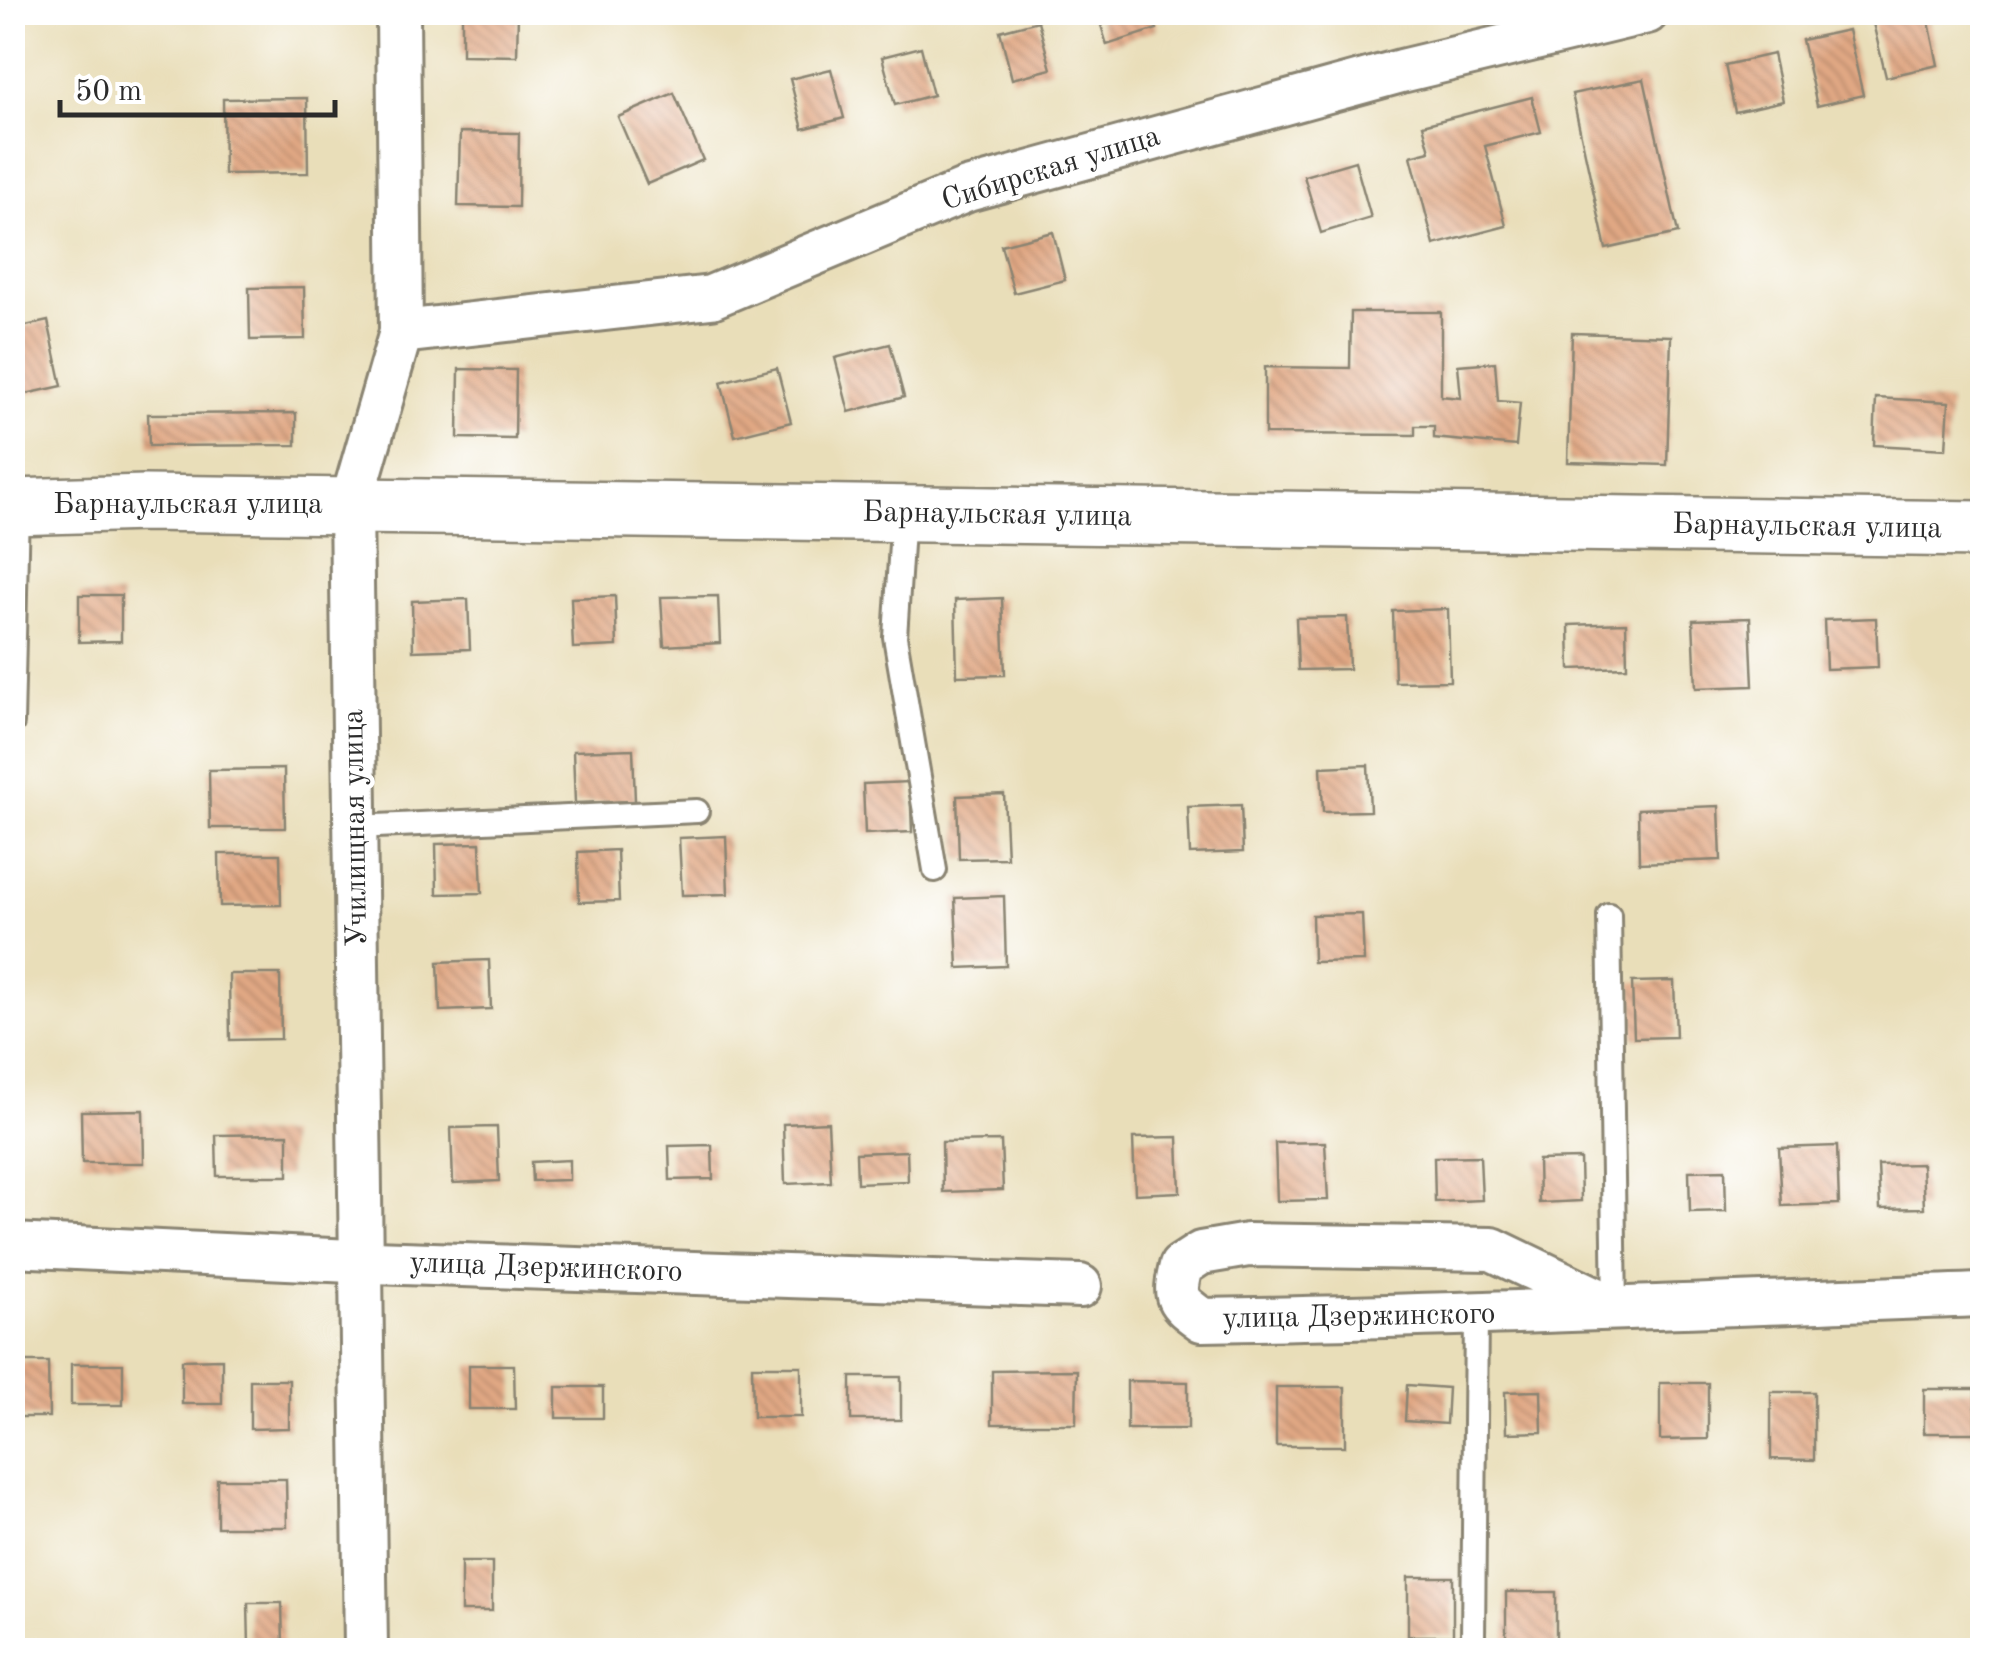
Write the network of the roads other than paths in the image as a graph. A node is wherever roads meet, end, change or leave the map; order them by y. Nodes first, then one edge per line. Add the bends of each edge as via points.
1 (398, 12) edge
2 (1647, 12) edge
3 (401, 332) junction
4 (351, 505) junction
5 (15, 506) edge
6 (903, 513) junction
7 (1982, 529) edge
8 (12, 723) edge
9 (697, 811) dead end
10 (356, 827) junction
11 (935, 870) dead end
12 (1609, 915) dead end
13 (12, 1245) edge
14 (361, 1262) junction
15 (1080, 1286) dead end
16 (1982, 1295) edge
17 (1615, 1308) junction
18 (1476, 1315) junction
19 (1473, 1639) dead end
20 (366, 1650) edge

1 - 3 street, Училищная улица
2 - 3 street, Сибирская улица via 1401,70 967,190 711,297
3 - 4 street, Училищная улица
4 - 5 street, Барнаульская улица
4 - 6 street, Барнаульская улица
4 - 10 street, Училищная улица
5 - 8 lane
6 - 7 street, Барнаульская улица
6 - 11 lane via 895,636
9 - 10 lane
10 - 14 street, Училищная улица
12 - 17 lane
13 - 14 street, улица Дзержинского
14 - 15 street, улица Дзержинского
14 - 20 street, Училищная улица
16 - 17 street, улица Дзержинского
17 - 18 street, улица Дзержинского
17 - 18 street, улица Дзержинского via 1492,1249 1248,1245 1201,1253 1181,1266 1176,1288 1179,1303 1202,1320
18 - 19 lane

